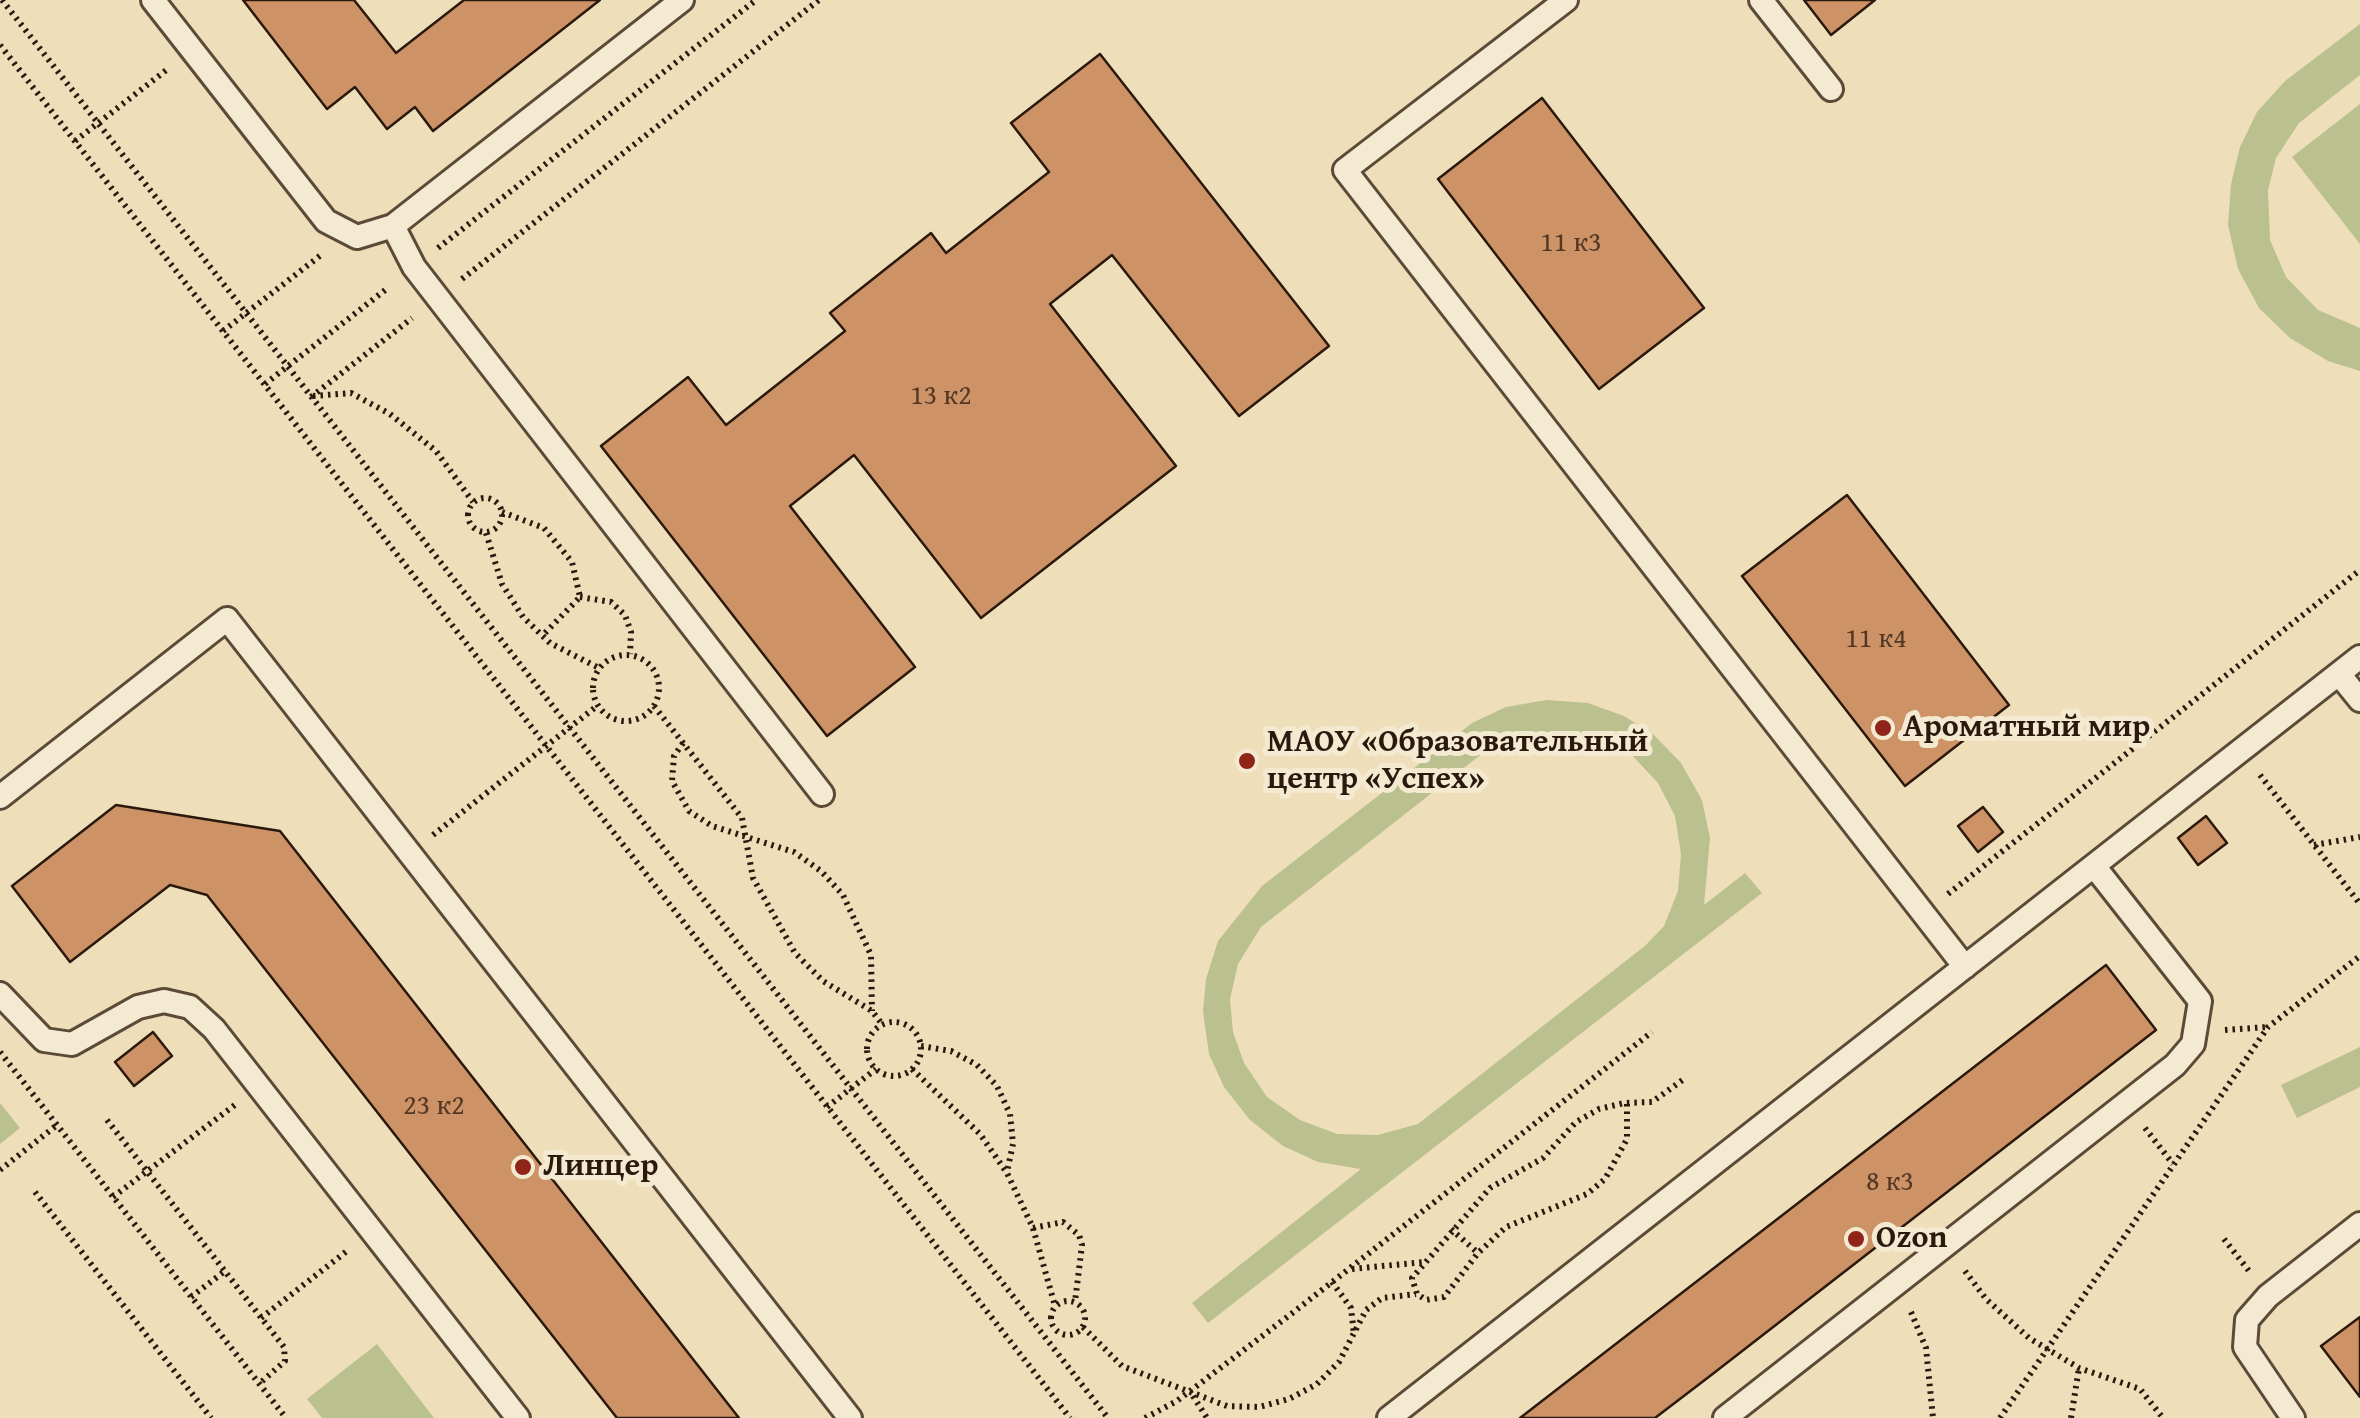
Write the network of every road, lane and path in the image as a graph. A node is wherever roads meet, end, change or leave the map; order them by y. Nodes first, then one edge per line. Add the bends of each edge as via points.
1 (2, 0) edge
2 (153, 0) edge
3 (682, 0) edge
4 (756, 0) edge
5 (820, 0) edge
6 (1566, 0) edge
7 (1761, 0) edge
8 (0, 45) edge
9 (192, 50) junction
10 (1831, 89) dead end
11 (98, 123) junction
12 (75, 141) junction
13 (394, 226) junction
14 (347, 235) junction
15 (414, 267) junction
16 (438, 298) junction
17 (246, 313) junction
18 (223, 331) junction
19 (288, 366) junction
20 (264, 384) junction
21 (311, 396) junction
22 (473, 502) junction
23 (502, 512) junction
24 (486, 533) junction
25 (2360, 570) edge
26 (580, 597) junction
27 (542, 636) junction
28 (630, 654) junction
29 (2360, 657) edge
30 (598, 668) junction
31 (2339, 674) junction
32 (2360, 700) edge
33 (597, 706) junction
34 (654, 706) junction
35 (570, 728) junction
36 (683, 743) junction
37 (546, 746) junction
38 (2241, 750) junction
39 (822, 794) dead end
40 (0, 797) edge
41 (748, 836) junction
42 (2360, 838) edge
43 (2314, 845) junction
44 (409, 853) junction
45 (2094, 866) junction
46 (2360, 904) edge
47 (1924, 913) junction
48 (2360, 956) edge
49 (1965, 966) junction
50 (0, 994) edge
51 (872, 1011) junction
52 (882, 1024) junction
53 (2268, 1027) junction
54 (2198, 1031) junction
55 (1652, 1032) dead end
56 (921, 1046) junction
57 (0, 1052) edge
58 (876, 1069) junction
59 (912, 1069) junction
60 (1684, 1079) dead end
61 (851, 1088) junction
62 (1627, 1104) junction
63 (2126, 1104) junction
64 (240, 1105) dead end
65 (827, 1107) junction
66 (108, 1120) dead end
67 (57, 1125) junction
68 (2173, 1164) junction
69 (0, 1170) edge
70 (147, 1171) junction
71 (1007, 1173) junction
72 (35, 1192) dead end
73 (113, 1197) junction
74 (2360, 1224) edge
75 (1034, 1228) junction
76 (1451, 1230) junction
77 (372, 1231) junction
78 (2224, 1239) dead end
79 (1948, 1243) junction
80 (1478, 1253) junction
81 (1425, 1262) junction
82 (225, 1270) junction
83 (1350, 1270) junction
84 (1332, 1282) junction
85 (1892, 1287) junction
86 (1417, 1294) junction
87 (2268, 1296) junction
88 (191, 1297) junction
89 (1074, 1302) junction
90 (1055, 1306) junction
91 (261, 1318) junction
92 (1083, 1327) junction
93 (1354, 1335) junction
94 (2045, 1349) junction
95 (2079, 1368) junction
96 (259, 1384) junction
97 (1189, 1391) junction
98 (211, 1418) edge
99 (286, 1418) edge
100 (518, 1418) edge
101 (850, 1418) edge
102 (1070, 1418) edge
103 (1108, 1418) edge
104 (1145, 1418) edge
105 (1207, 1418) edge
106 (1390, 1418) edge
107 (1725, 1418) edge
108 (1933, 1418) edge
109 (2000, 1418) edge
110 (2071, 1418) edge
111 (2164, 1418) edge
112 (2294, 1418) edge

1 - 11 path
2 - 9 lane
3 - 13 lane
4 - 15 path
5 - 16 path
6 - 47 lane via 1345,170
7 - 10 lane
8 - 12 path
9 - 11 path
9 - 14 lane via 326,222
11 - 12 path
11 - 17 path
12 - 18 path
13 - 14 lane via 370,236
13 - 15 lane
14 - 17 path
15 - 16 lane
15 - 19 path
16 - 21 path
16 - 39 lane
17 - 18 path
17 - 19 path
18 - 20 path
19 - 20 path
19 - 21 path
20 - 37 path
21 - 22 path via 351,394 390,414 436,452
21 - 35 path
22 - 23 path via 491,499
22 - 24 path via 467,518
23 - 24 path via 496,530
23 - 26 path via 534,523 560,543
24 - 27 path via 502,584
25 - 47 path
26 - 27 path
26 - 28 path via 611,602 625,616
27 - 30 path
28 - 30 path
28 - 34 path via 656,673 660,690
29 - 31 lane
30 - 33 path
31 - 32 lane
31 - 38 lane
33 - 34 path via 626,722
33 - 35 path
34 - 36 path
35 - 37 path
35 - 61 path
36 - 41 path via 742,818
36 - 41 path via 671,768 676,796 712,826
37 - 44 path
37 - 65 path
38 - 43 path
38 - 45 lane
40 - 44 lane via 227,619
41 - 51 path via 753,878 795,954
41 - 51 path via 794,852 844,895 871,955
42 - 43 path
43 - 46 path
44 - 101 lane
45 - 49 lane
45 - 54 lane via 2200,1001
47 - 49 lane
48 - 53 path
49 - 106 lane
50 - 77 lane via 44,1040 72,1044 138,1007 164,1001 190,1007
51 - 52 path
52 - 56 path via 907,1025
52 - 58 path via 867,1045
53 - 54 path
53 - 68 path
54 - 63 lane via 2175,1066
55 - 83 path
56 - 59 path
56 - 71 path via 977,1065 997,1086 1012,1129
57 - 67 path
58 - 59 path via 900,1076
58 - 61 path
59 - 71 path via 980,1134
60 - 62 path via 1652,1102
61 - 65 path
61 - 103 path
62 - 76 path via 1599,1108 1576,1122 1543,1158 1490,1188
62 - 80 path via 1627,1140 1605,1179 1566,1204 1520,1218
63 - 68 path
63 - 79 lane
64 - 70 path
65 - 102 path
66 - 70 path
67 - 69 path
67 - 73 path
68 - 94 path
70 - 73 path
70 - 82 path
71 - 75 path
72 - 98 path
73 - 88 path
74 - 87 lane
75 - 89 path via 1063,1222 1079,1235
75 - 90 path
76 - 80 path
76 - 81 path
77 - 91 path
77 - 100 lane
78 - 87 path
79 - 85 lane
79 - 94 path via 1986,1299
80 - 86 path via 1444,1297
81 - 83 path
81 - 86 path via 1412,1278
82 - 88 path
82 - 91 path
83 - 84 path
84 - 93 path via 1351,1308
84 - 97 path
85 - 107 lane
85 - 108 path via 1922,1330
86 - 93 path via 1382,1298 1366,1310
87 - 112 lane via 2247,1320 2244,1347
88 - 96 path
89 - 90 path
89 - 92 path
90 - 92 path via 1056,1332 1066,1336
91 - 96 path via 286,1354
92 - 97 path via 1122,1366
93 - 97 path via 1339,1362 1289,1399 1228,1406
94 - 95 path
94 - 109 path
95 - 110 path
95 - 111 path via 2140,1389
96 - 99 path
97 - 104 path
97 - 105 path

